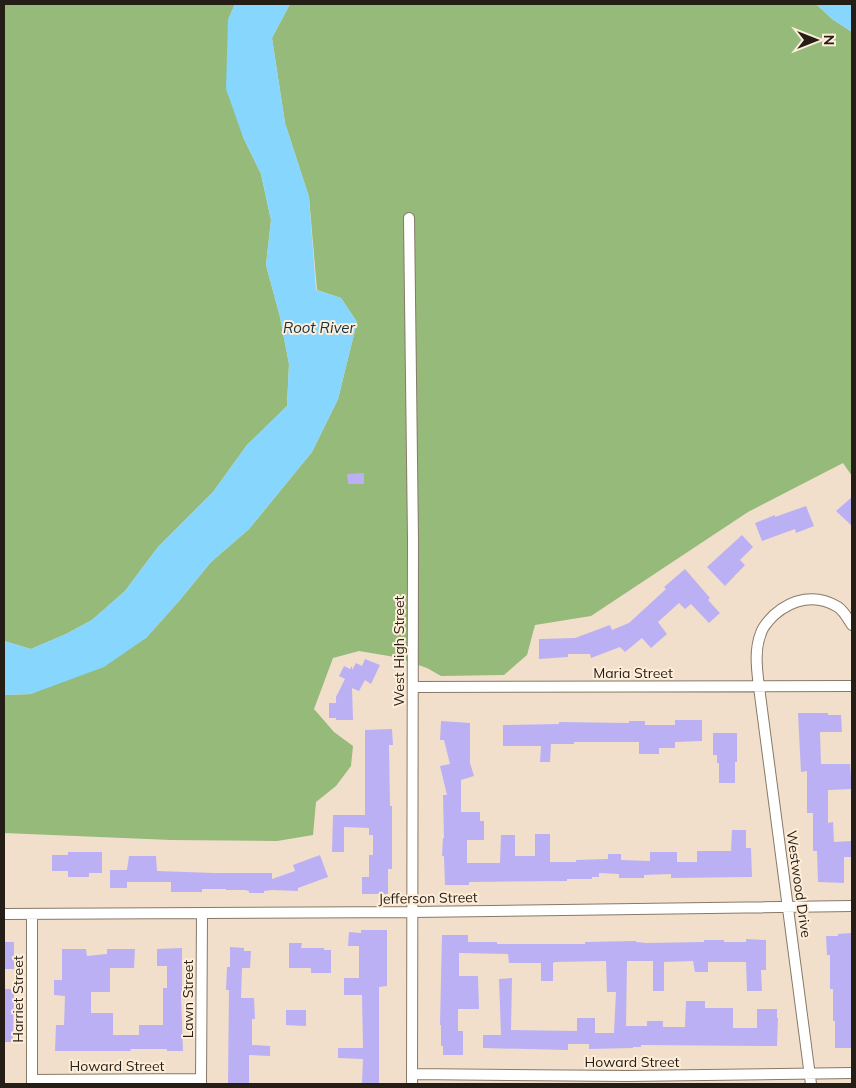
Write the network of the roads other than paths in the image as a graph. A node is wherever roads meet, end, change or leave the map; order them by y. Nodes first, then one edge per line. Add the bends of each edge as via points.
1 (409, 218) dead end
2 (852, 625) edge
3 (852, 686) edge
4 (413, 687) junction
5 (759, 687) junction
6 (852, 906) edge
7 (788, 907) junction
8 (412, 912) junction
9 (4, 914) edge
10 (32, 914) junction
11 (202, 914) junction
12 (810, 1073) junction
13 (852, 1073) edge
14 (412, 1079) edge
15 (627, 1080) edge
16 (32, 1082) edge
17 (201, 1082) edge
18 (811, 1084) edge

1 - 4 street, West High Street
2 - 5 street, Westwood Drive via 839,608 829,603 807,599 786,605 761,632 757,656
3 - 5 street, Maria Street
4 - 5 street, Maria Street
4 - 8 street, West High Street
5 - 7 street, Westwood Drive
6 - 7 street, Jefferson Street
7 - 8 street, Jefferson Street
7 - 12 street, Westwood Drive
8 - 11 street, Jefferson Street
8 - 14 street, West High Street
9 - 10 street, Jefferson Street
10 - 11 street, Jefferson Street
10 - 16 street, Harriet Street
11 - 17 street, Lawn Street
12 - 13 street, Howard Street
12 - 15 street, Howard Street
12 - 18 street, Westwood Drive
14 - 15 street, Howard Street
16 - 17 street, Howard Street

